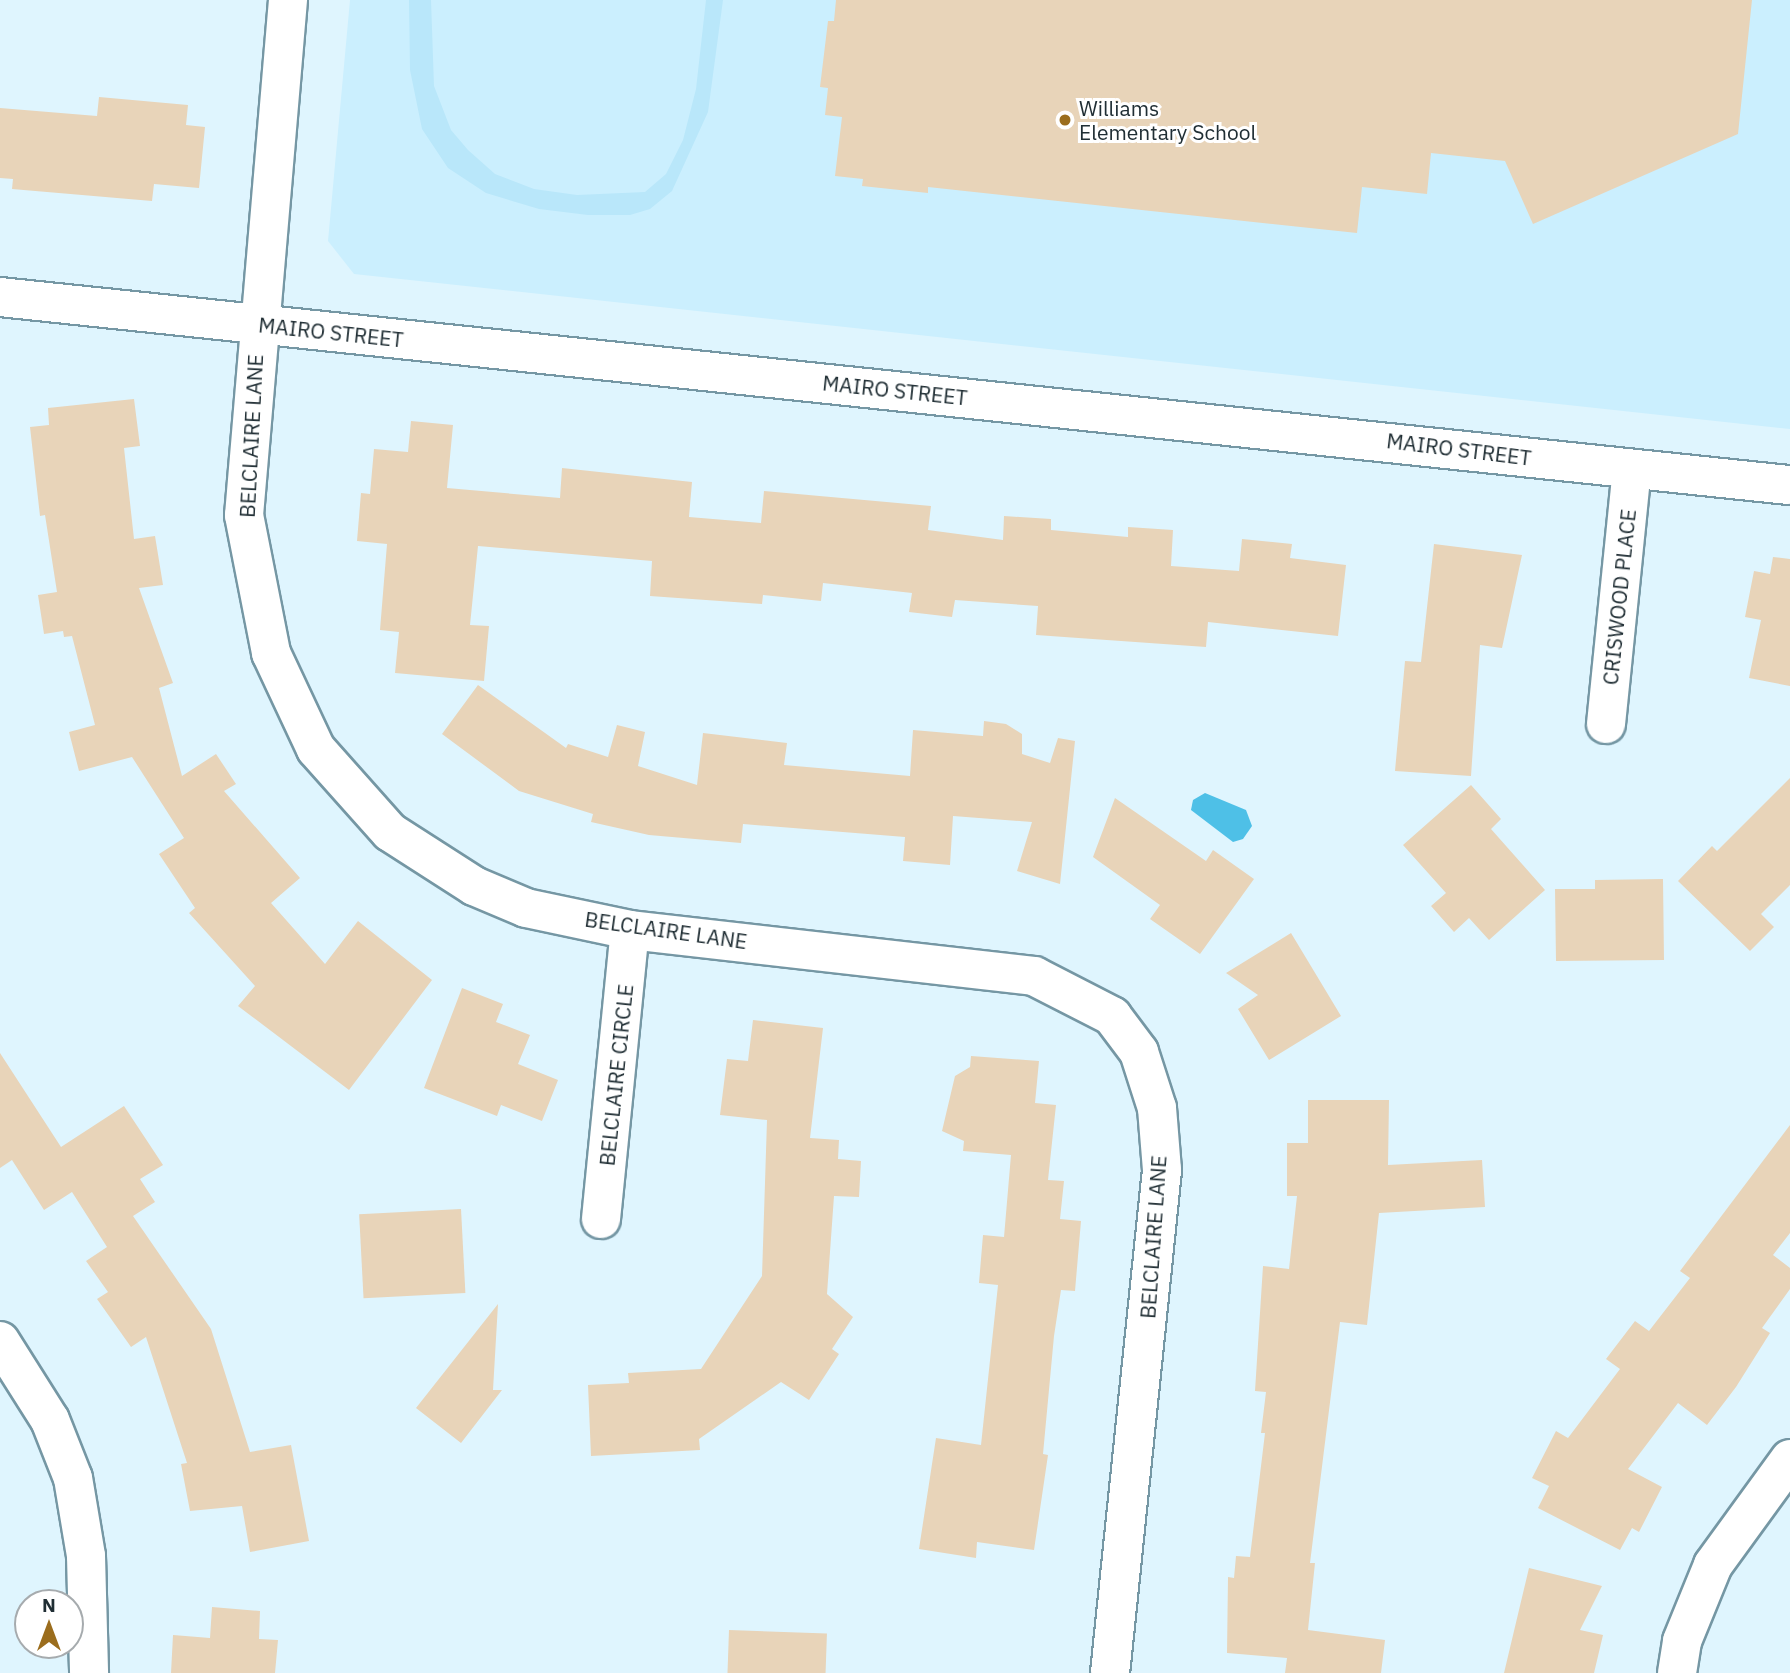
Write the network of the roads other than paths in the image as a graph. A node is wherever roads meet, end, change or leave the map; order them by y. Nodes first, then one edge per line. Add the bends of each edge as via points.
1 (288, 0) edge
2 (0, 297) edge
3 (257, 325) junction
4 (1632, 470) junction
5 (1790, 485) edge
6 (1606, 723) dead end
7 (630, 930) junction
8 (601, 1219) dead end
9 (0, 1341) edge
10 (1790, 1459) edge
11 (89, 1673) edge
12 (1110, 1673) edge
13 (1677, 1673) edge

1 - 3 street, BELCLAIRE LANE
2 - 3 street, MAIRO STREET
3 - 4 street, MAIRO STREET
3 - 7 street, BELCLAIRE LANE via 244,515 251,575 271,653 316,749 390,832 474,886 526,908
4 - 5 street, MAIRO STREET
4 - 6 street, CRISWOOD PLACE
7 - 8 street, BELCLAIRE CIRCLE
7 - 12 street, BELCLAIRE LANE via 1034,976 1112,1016 1139,1052 1157,1108 1162,1170
9 - 11 street via 50,1420 73,1478 86,1556
10 - 13 street via 1713,1564 1682,1641

